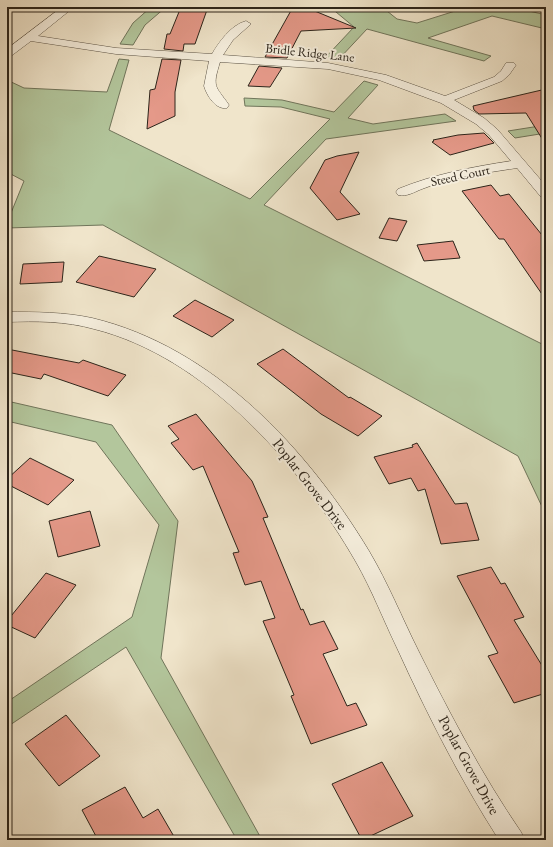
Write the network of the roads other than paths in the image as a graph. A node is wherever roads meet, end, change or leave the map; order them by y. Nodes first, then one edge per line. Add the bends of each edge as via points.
1 (69, 7) edge
2 (246, 24) dead end
3 (30, 38) junction
4 (7, 54) edge
5 (216, 58) junction
6 (510, 65) dead end
7 (445, 100) junction
8 (223, 105) dead end
9 (519, 164) junction
10 (403, 192) dead end
11 (546, 194) edge
12 (7, 317) edge
13 (512, 840) edge

1 - 3 street
2 - 5 street via 223,43
3 - 4 street
3 - 5 street, Bridle Ridge Lane via 116,51
5 - 7 street, Bridle Ridge Lane via 328,66 356,71 400,82
5 - 8 street via 210,87
6 - 7 street via 498,79
7 - 9 street, Bridle Ridge Lane via 489,128
9 - 10 street, Steed Court via 456,174
9 - 11 street, Bridle Ridge Lane
12 - 13 street, Poplar Grove Drive via 40,316 77,320 102,325 150,343 185,363 244,407 324,497 372,573 448,729 491,808

